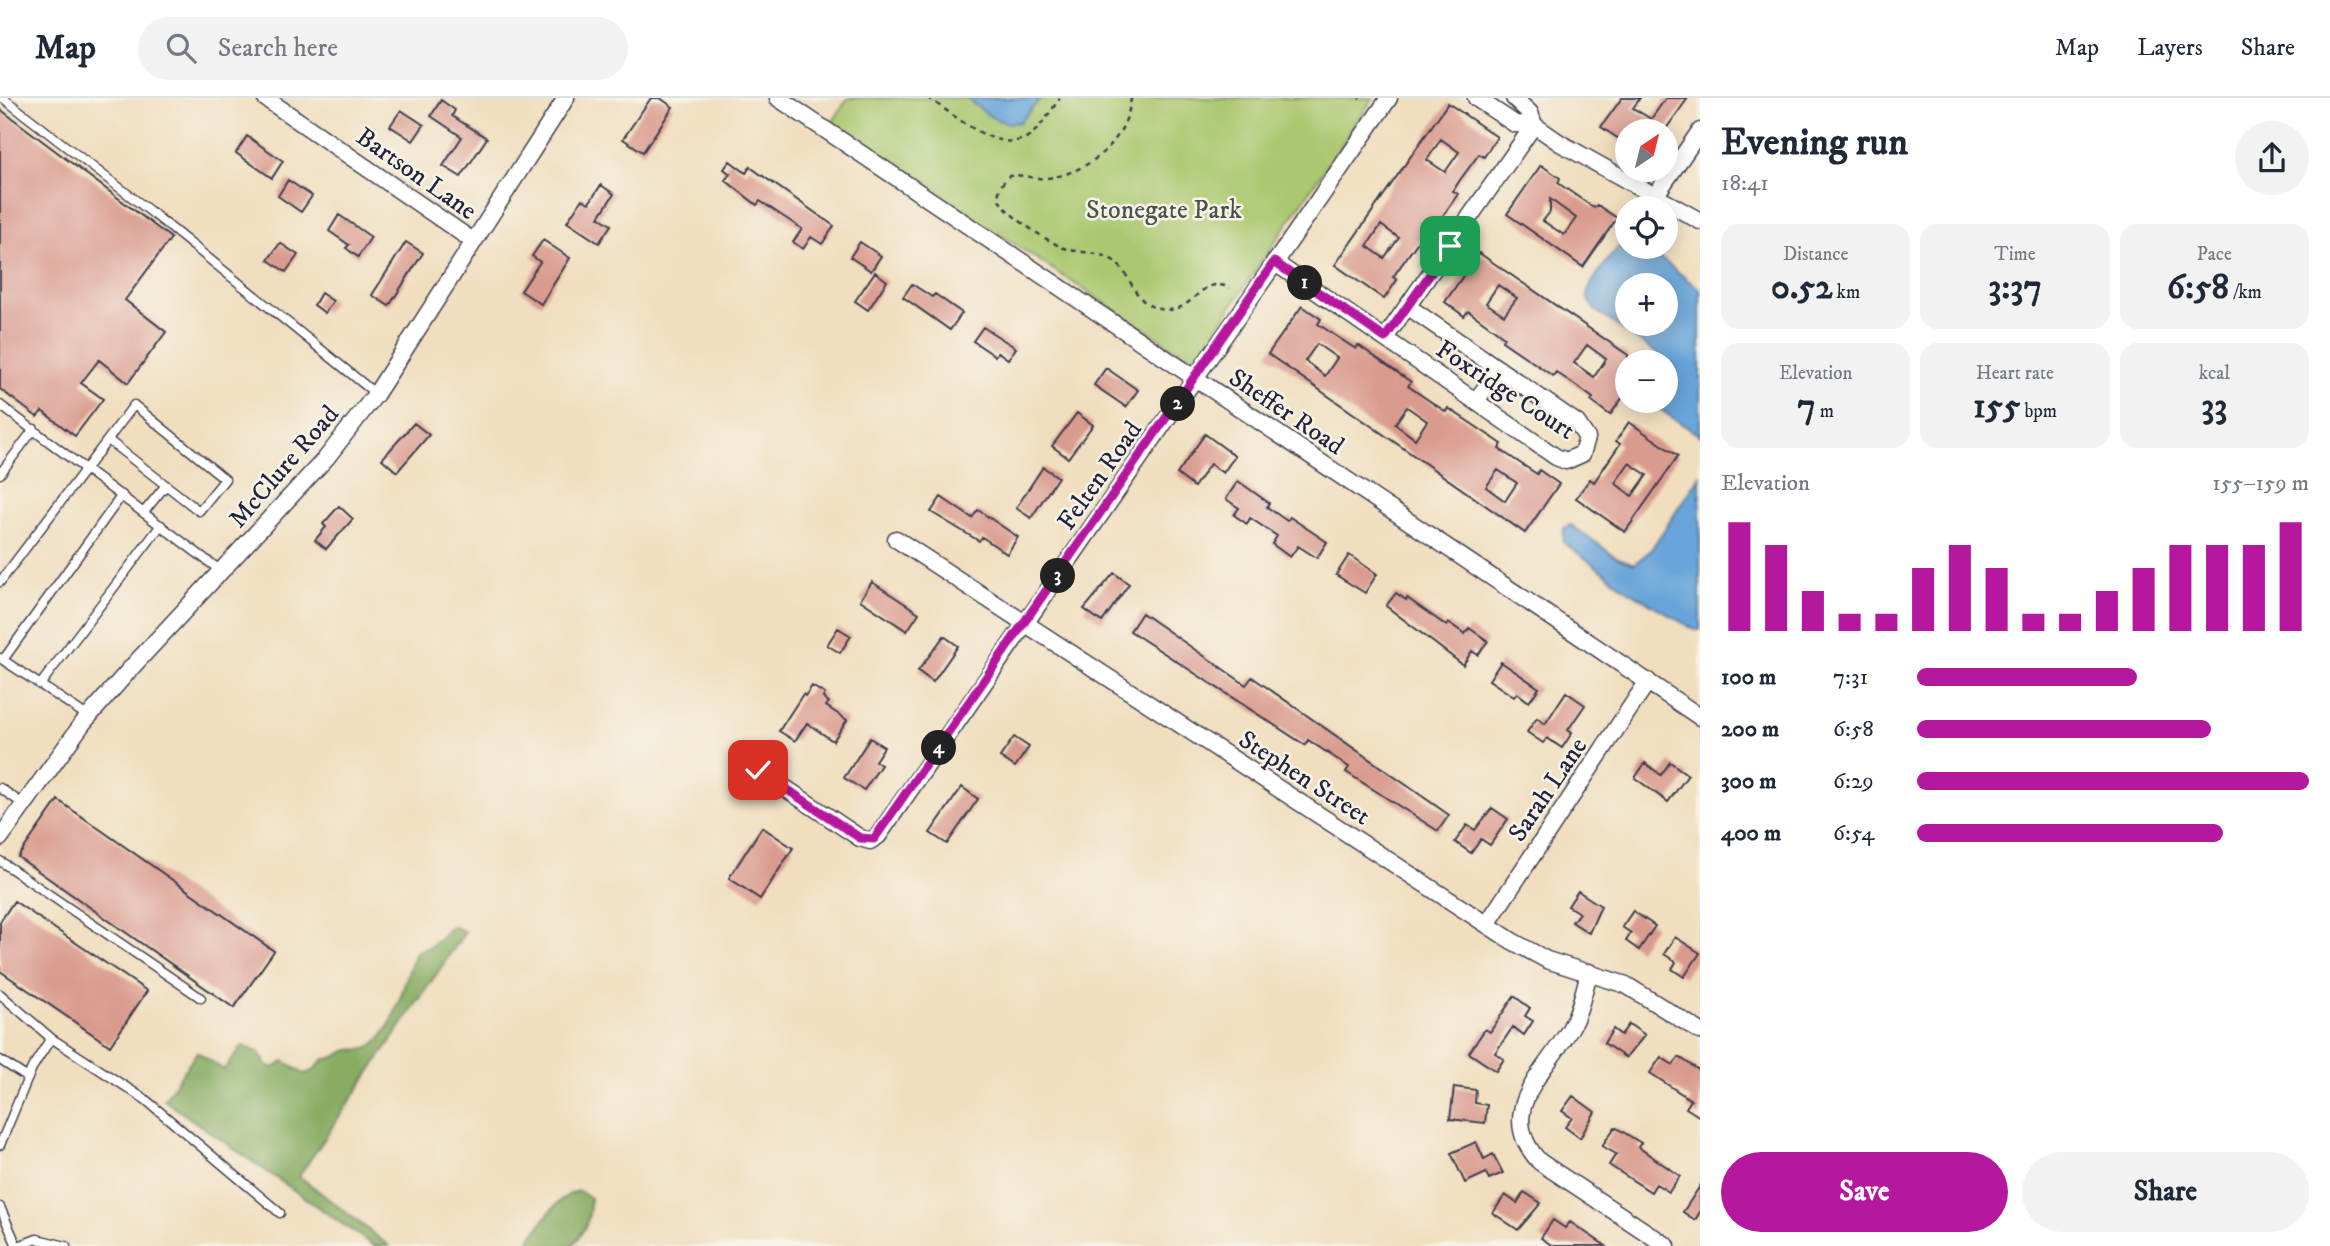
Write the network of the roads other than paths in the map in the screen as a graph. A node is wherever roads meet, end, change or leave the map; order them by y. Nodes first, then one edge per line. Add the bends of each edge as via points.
1 (3, 98) edge
2 (265, 98) edge
3 (566, 98) edge
4 (778, 98) edge
5 (1389, 98) edge
6 (1476, 98) edge
7 (1514, 98) edge
8 (1534, 125) junction
9 (1700, 131) edge
10 (1655, 196) joint
11 (1678, 209) edge
12 (1700, 221) edge
13 (472, 241) junction
14 (1274, 262) junction
15 (1407, 306) junction
16 (1385, 338) junction
17 (1499, 369) junction
18 (1195, 380) junction
19 (376, 394) junction
20 (1476, 401) junction
21 (0, 405) edge
22 (34, 429) junction
23 (108, 440) junction
24 (87, 468) junction
25 (0, 474) edge
26 (166, 485) junction
27 (122, 495) junction
28 (144, 512) junction
29 (161, 525) junction
30 (896, 539) dead end
31 (221, 571) junction
32 (0, 582) edge
33 (1025, 624) junction
34 (1, 659) edge
35 (1648, 681) junction
36 (40, 685) junction
37 (89, 717) junction
38 (1700, 717) edge
39 (758, 770) dead end
40 (0, 788) edge
41 (23, 804) junction
42 (0, 838) edge
43 (0, 861) edge
44 (1487, 924) junction
45 (1589, 972) junction
46 (0, 994) edge
47 (201, 998) dead end
48 (1700, 1031) edge
49 (51, 1038) junction
50 (0, 1060) edge
51 (28, 1079) junction
52 (0, 1145) edge
53 (0, 1207) edge
54 (280, 1213) dead end
55 (18, 1246) edge
56 (66, 1246) edge
57 (1667, 1246) edge

1 - 19 lane
2 - 13 street, Bartson Lane
3 - 13 street, McClure Road
4 - 18 street, Sheffer Road
5 - 14 street, Felten Road
6 - 8 street via 1515,124
7 - 8 street via 1530,113
8 - 10 street
8 - 15 street
9 - 10 street
11 - 12 street
13 - 19 street, McClure Road
14 - 16 street, Foxridge Court
14 - 18 street, Felten Road
15 - 16 street
15 - 17 street, Foxridge Court
16 - 20 street, Foxridge Court
17 - 20 street
17 - 20 street, Foxridge Court via 1583,429 1587,438 1582,454 1566,460 1556,457
18 - 33 street, Felten Road
18 - 35 street, Sheffer Road
19 - 31 street, McClure Road via 327,457
21 - 22 lane
22 - 24 lane
22 - 25 lane
23 - 24 lane
23 - 26 lane
23 - 26 lane via 134,405 225,478 199,510
24 - 27 lane
24 - 32 lane
26 - 28 lane
27 - 28 lane
27 - 34 lane
28 - 29 lane
29 - 31 lane
29 - 36 lane
30 - 33 street, Stephen Street
31 - 37 street, McClure Road
33 - 39 street, Felten Road via 878,836 870,841
33 - 44 street, Stephen Street
34 - 36 lane
35 - 38 street, Sheffer Road
35 - 44 street, Sarah Lane
36 - 37 lane
37 - 41 street, McClure Road
40 - 41 lane
41 - 42 street, McClure Road
43 - 47 lane
44 - 45 street, Stephen Street via 1547,960
45 - 48 street, Stephen Street via 1626,985
45 - 57 street via 1570,1030 1523,1102 1520,1127 1540,1162
46 - 49 lane
49 - 51 lane
49 - 54 lane via 146,1100
50 - 51 lane
51 - 52 lane
53 - 55 lane
55 - 56 lane via 37,1239

